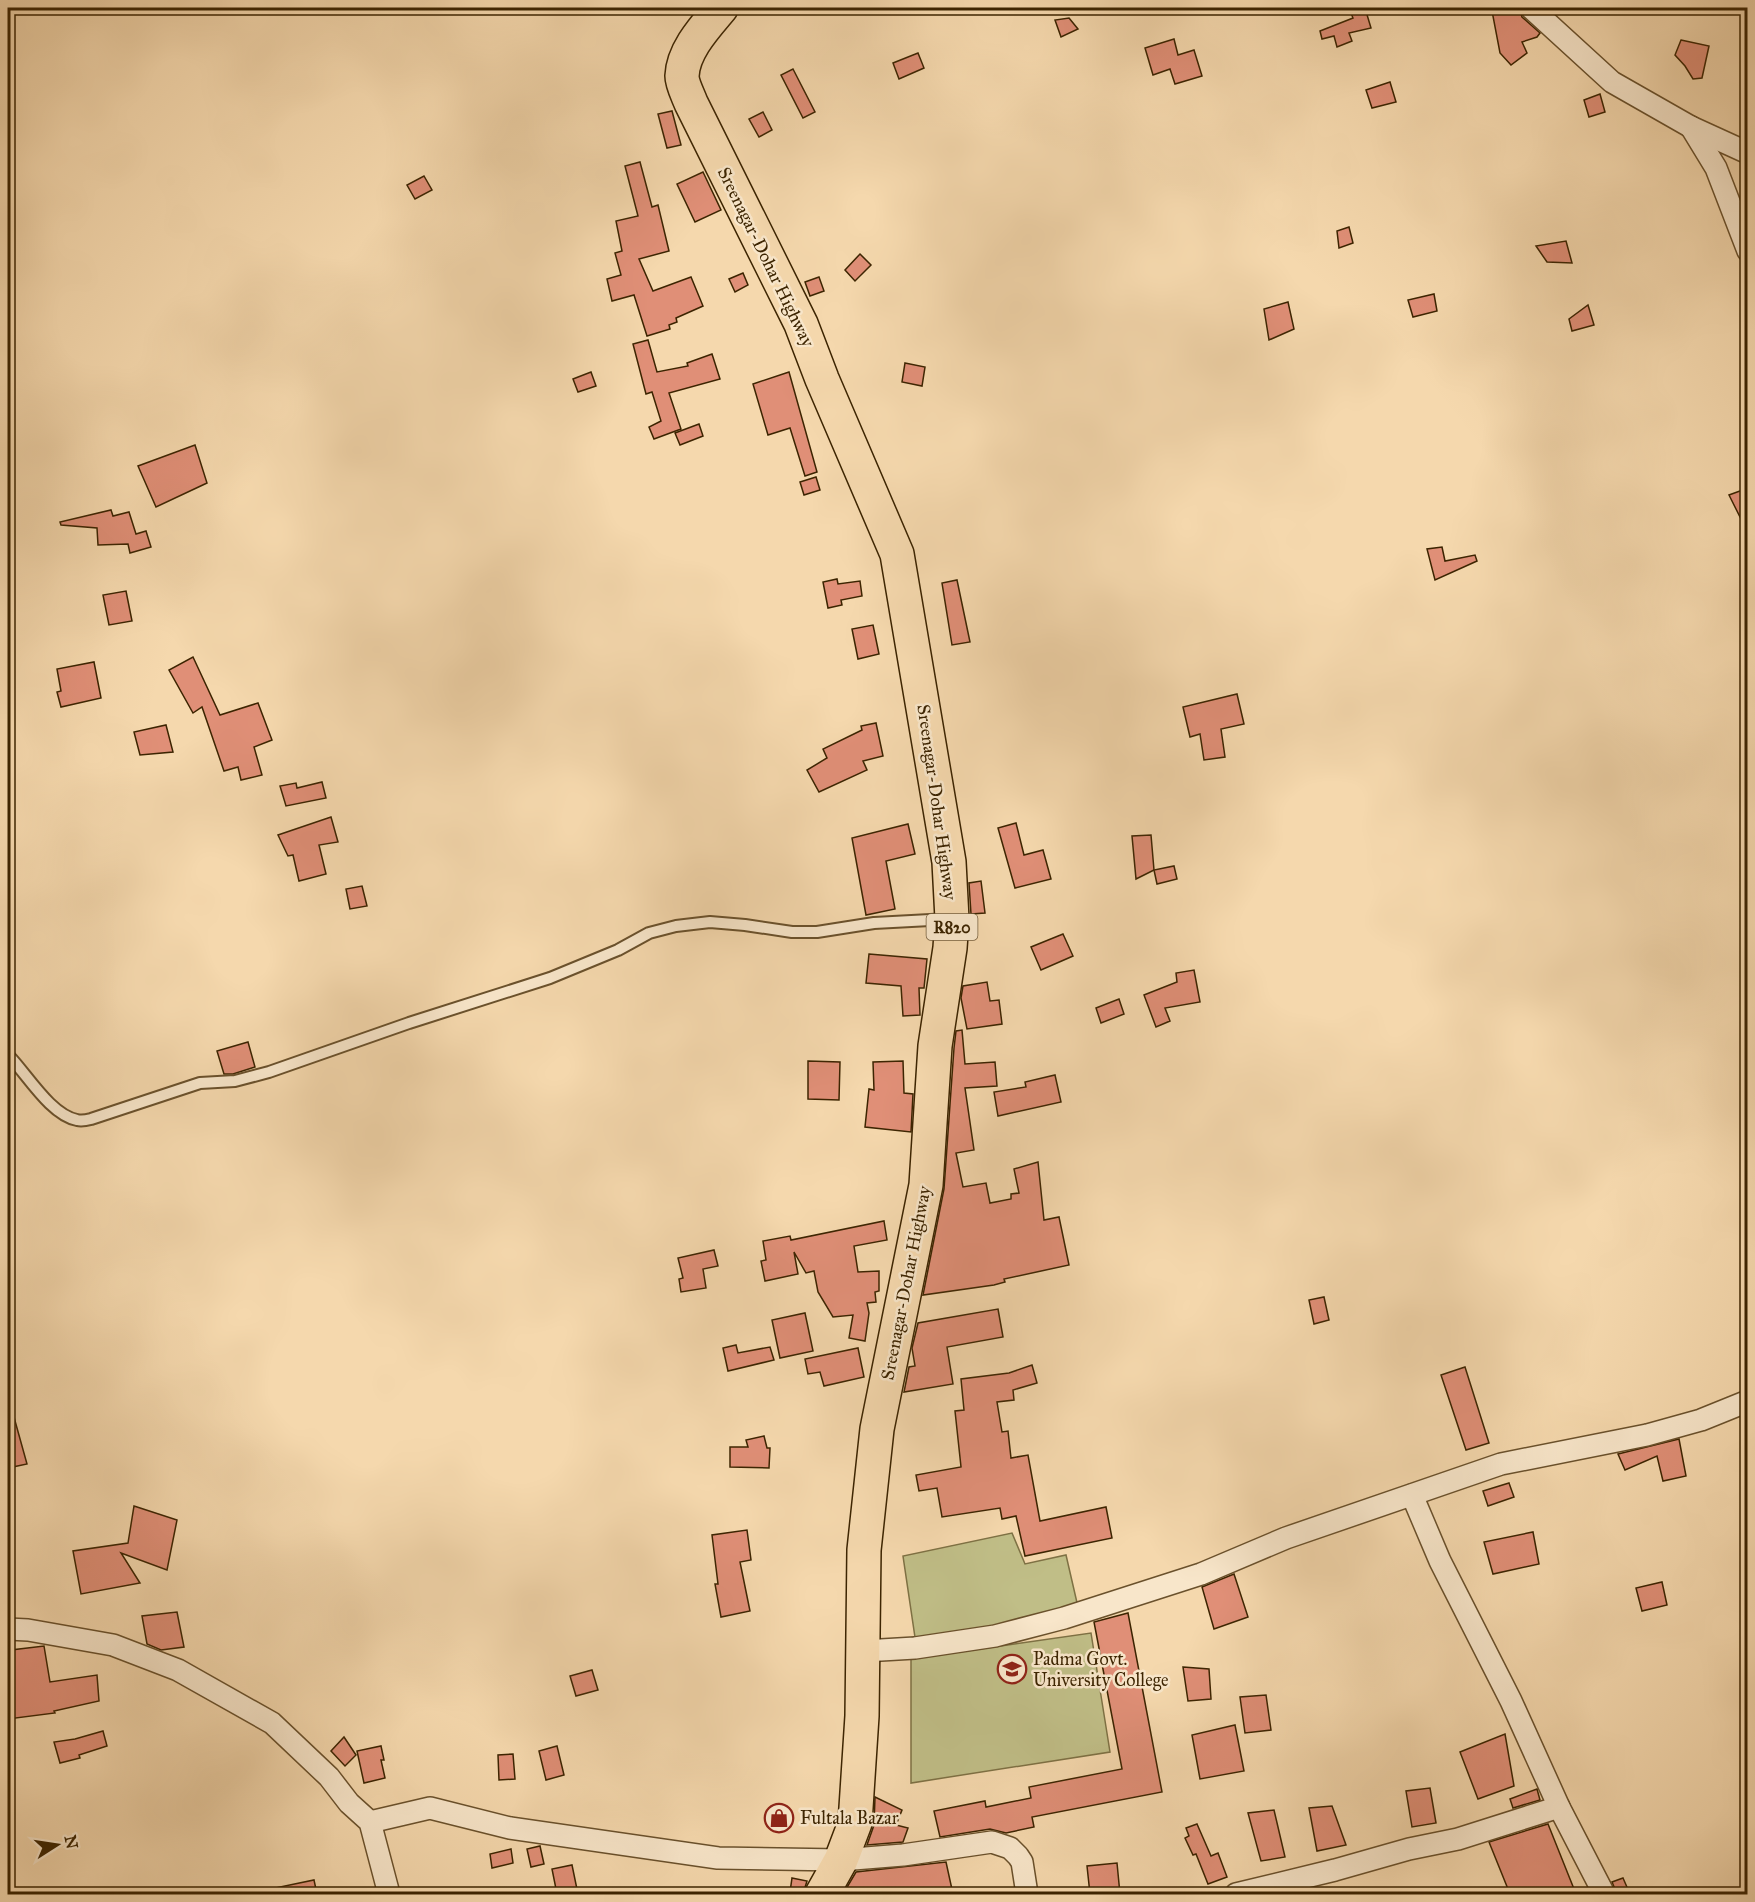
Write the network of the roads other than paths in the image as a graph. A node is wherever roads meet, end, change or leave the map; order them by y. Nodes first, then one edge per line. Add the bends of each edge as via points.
1 (721, 8) edge
2 (1532, 8) edge
3 (1691, 127) junction
4 (1748, 153) edge
5 (1748, 251) edge
6 (952, 919) junction
7 (8, 1057) edge
8 (1748, 1401) edge
9 (1412, 1495) junction
10 (8, 1629) edge
11 (864, 1651) junction
12 (1560, 1807) junction
13 (370, 1822) junction
14 (842, 1860) junction
15 (389, 1894) edge
16 (822, 1894) edge
17 (1027, 1894) edge
18 (1236, 1894) edge
19 (1604, 1894) edge

1 - 6 main road, Sreenagar-Dohar Highway / R820 via 686,58 682,77 691,103 801,324 897,554 942,820
2 - 3 street via 1612,82
3 - 4 street
3 - 5 street via 1716,168
6 - 7 lane via 874,923 817,932 710,922 676,926 649,933 550,978 269,1072 236,1081 200,1083 91,1119 77,1120 54,1109
6 - 11 main road, Sreenagar-Dohar Highway / R820 via 935,1046 926,1185 877,1429 864,1550
8 - 9 street via 1647,1436 1501,1464
9 - 11 street via 1286,1538 1201,1574 1064,1618 995,1636
9 - 12 street
10 - 13 street via 113,1645 178,1670 272,1723
11 - 14 main road, Sreenagar-Dohar Highway / R820 via 855,1823
12 - 18 street via 1458,1839
12 - 19 street
13 - 14 street via 430,1808 510,1828 718,1858
13 - 15 street
14 - 16 main road, Sreenagar-Dohar Highway / R820
14 - 17 street via 992,1842 1010,1848 1018,1856

